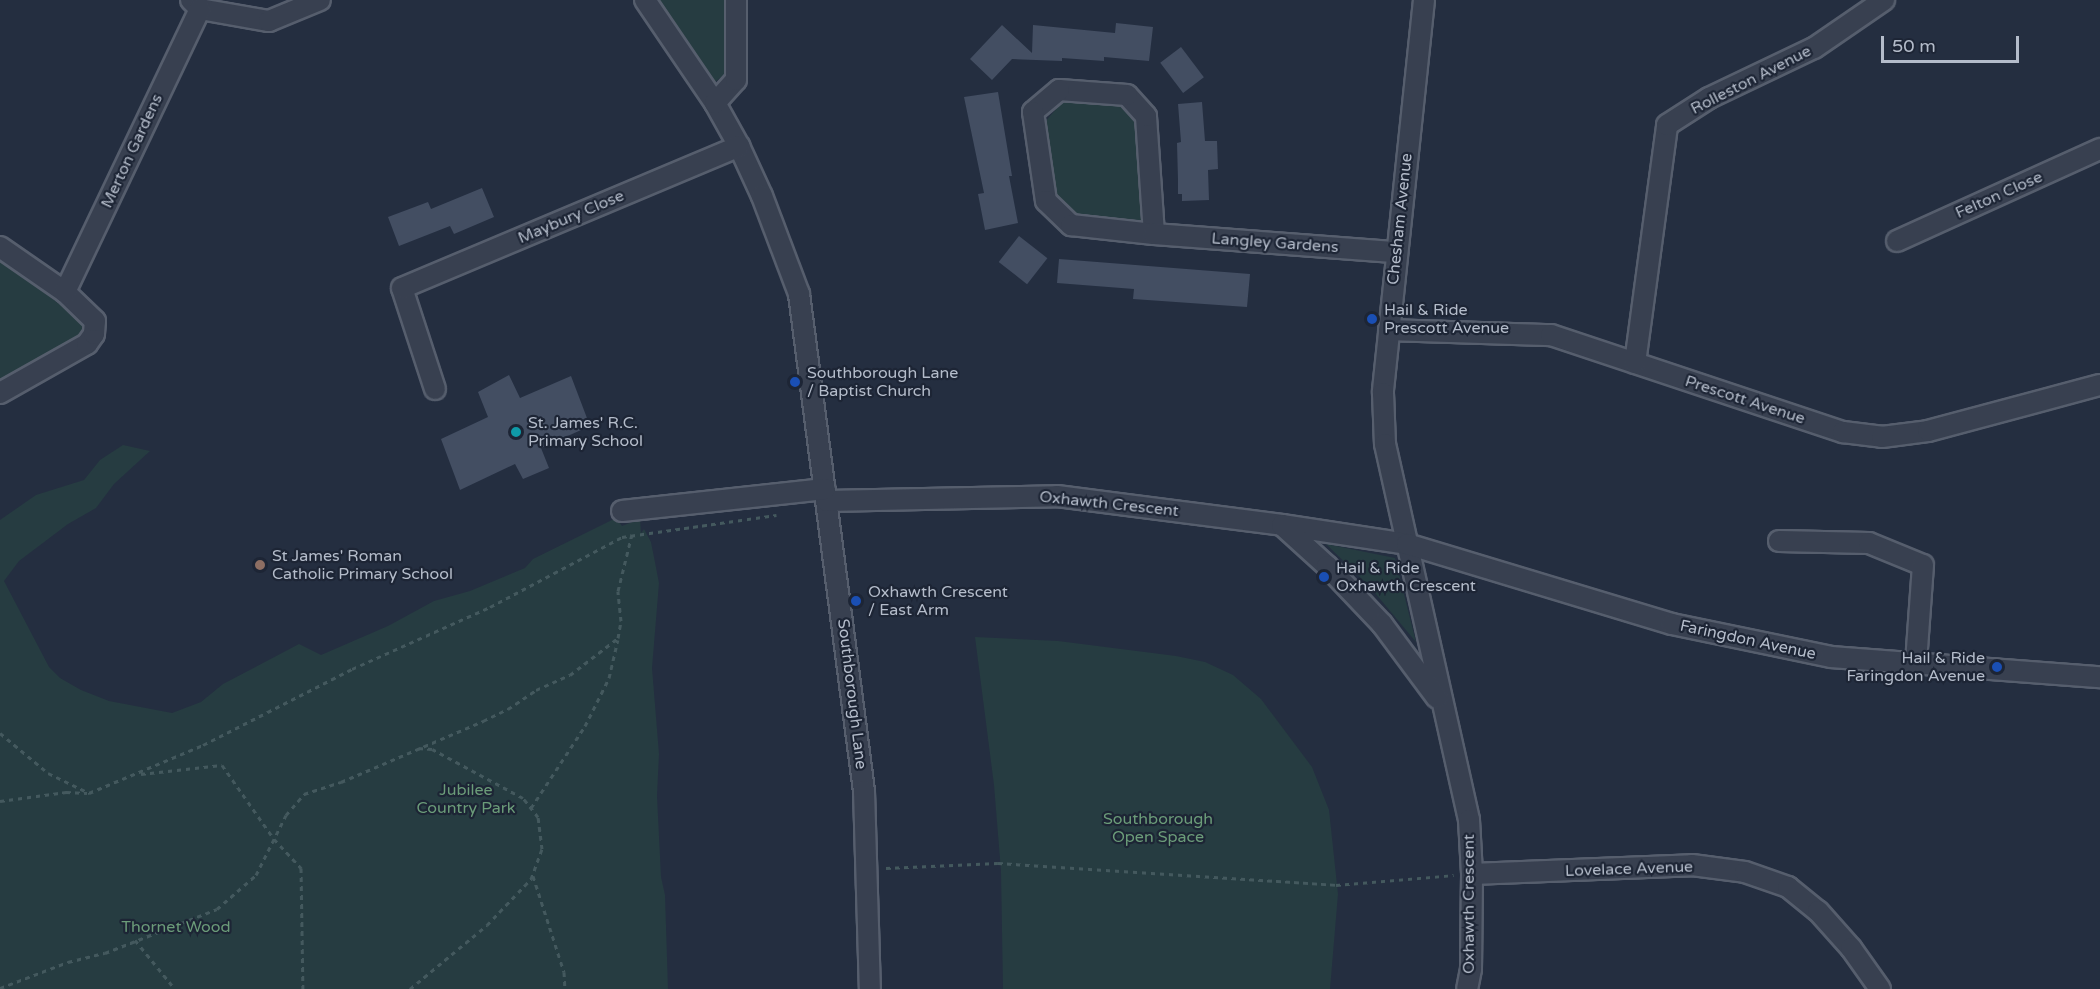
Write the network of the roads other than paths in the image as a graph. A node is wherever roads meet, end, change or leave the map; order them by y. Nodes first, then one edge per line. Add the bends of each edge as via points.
1 (320, 0) edge
2 (645, 0) edge
3 (736, 0) edge
4 (1424, 0) edge
5 (1884, 0) edge
6 (195, 5) edge
7 (715, 103) junction
8 (739, 146) junction
9 (2100, 149) edge
10 (1154, 234) junction
11 (1897, 241) dead end
12 (0, 247) edge
13 (1396, 252) junction
14 (65, 292) junction
15 (1389, 330) junction
16 (1635, 363) junction
17 (2100, 385) edge
18 (435, 389) dead end
19 (0, 393) edge
20 (826, 495) junction
21 (622, 511) dead end
22 (1282, 525) junction
23 (1779, 540) dead end
24 (1407, 544) junction
25 (1916, 663) junction
26 (2100, 677) edge
27 (1447, 713) junction
28 (1472, 874) junction
29 (870, 989) edge
30 (1467, 989) edge
31 (1880, 989) edge

1 - 6 street via 269,21
2 - 7 street, Southborough Lane
3 - 7 street via 736,80
4 - 13 street, Chesham Avenue
5 - 16 street, Rolleston Avenue via 1814,48 1709,98 1668,125
6 - 14 street, Merton Gardens
7 - 8 street, Southborough Lane
8 - 18 street, Maybury Close via 402,288
8 - 20 street, Southborough Lane via 799,294
9 - 11 street, Felton Close
10 - 10 street, Langley Gardens via 1071,225 1046,201 1033,112 1059,90 1127,95 1146,116
10 - 13 street, Langley Gardens
12 - 14 street
13 - 15 street, Chesham Avenue
14 - 19 street via 95,321 94,334 87,344
15 - 16 street, Prescott Avenue via 1551,335
15 - 24 street, Chesham Avenue via 1383,393 1385,444
16 - 17 street, Prescott Avenue via 1843,432 1882,437 1928,431
20 - 21 street, Oxhawth Crescent
20 - 22 street, Oxhawth Crescent via 1057,495
20 - 29 street, Southborough Lane via 864,791
22 - 24 street, Oxhawth Crescent
22 - 27 street, Oxhawth Crescent via 1382,624
23 - 25 street via 1869,543 1923,564
24 - 25 street, Faringdon Avenue via 1672,624 1832,657
24 - 27 street, Oxhawth Crescent
25 - 26 street, Faringdon Avenue
27 - 28 street, Oxhawth Crescent via 1469,820
28 - 30 street, Oxhawth Crescent via 1471,969
28 - 31 street, Lovelace Avenue via 1692,865 1745,872 1788,886 1818,911

